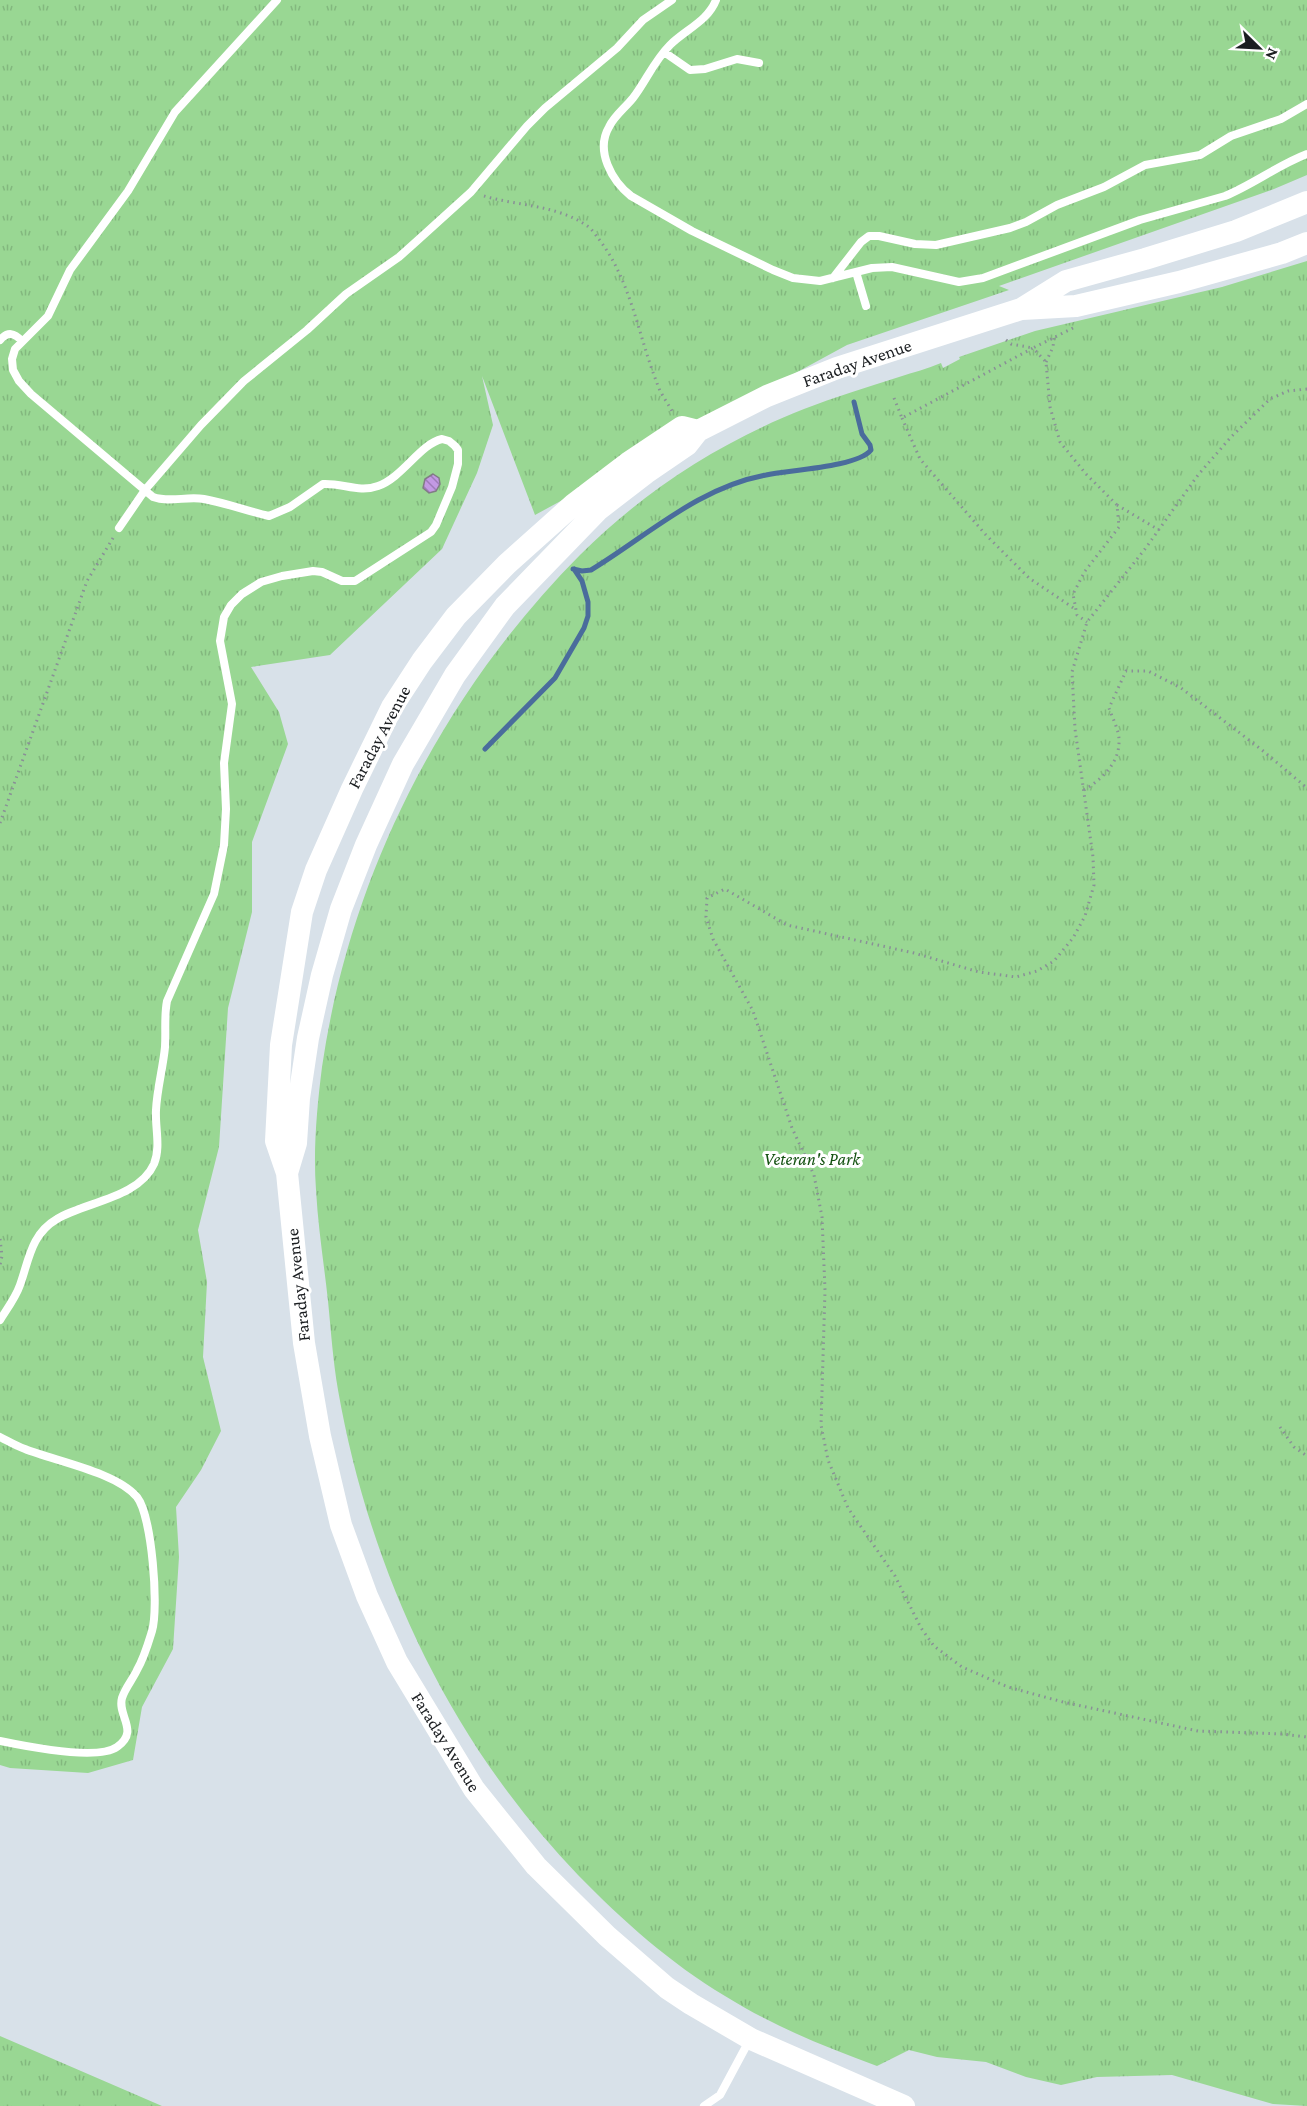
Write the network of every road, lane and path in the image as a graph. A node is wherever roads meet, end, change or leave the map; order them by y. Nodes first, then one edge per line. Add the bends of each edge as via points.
1 (277, 0) edge
2 (672, 0) edge
3 (716, 0) edge
4 (664, 52) junction
5 (759, 63) dead end
6 (1307, 104) edge
7 (1307, 154) edge
8 (471, 192) junction
9 (1307, 202) edge
10 (1307, 243) edge
11 (856, 272) junction
12 (832, 278) junction
13 (866, 306) dead end
14 (1021, 309) junction
15 (1080, 323) dead end
16 (1054, 338) junction
17 (0, 340) edge
18 (1006, 340) dead end
19 (22, 341) junction
20 (1033, 348) junction
21 (1046, 362) junction
22 (1307, 389) edge
23 (894, 398) dead end
24 (902, 418) junction
25 (690, 429) junction
26 (145, 490) junction
27 (1117, 505) junction
28 (119, 528) joint
29 (1159, 530) junction
30 (1076, 609) junction
31 (1088, 622) junction
32 (1307, 788) edge
33 (1084, 790) junction
34 (0, 823) edge
35 (287, 1173) junction
36 (0, 1239) edge
37 (0, 1265) edge
38 (0, 1320) edge
39 (1280, 1427) dead end
40 (0, 1437) edge
41 (1307, 1456) edge
42 (1307, 1737) edge
43 (0, 1741) edge
44 (750, 2039) junction
45 (704, 2106) edge
46 (904, 2106) edge

1 - 19 lane via 176,112 135,180 70,270 48,316
2 - 8 lane via 643,20 617,48 533,120
3 - 4 lane via 708,14
4 - 5 lane via 690,70 737,59
4 - 12 lane via 606,133 604,154 615,180 650,207 773,270 809,281
6 - 12 lane via 1281,119 1232,136 1200,155 1145,165 1010,228 936,245 869,236
7 - 11 lane via 1231,193 1140,220 983,278 959,282 892,267
8 - 25 path via 559,212 588,225 608,251 627,288 658,386
8 - 26 lane via 399,257 346,294 244,381
9 - 14 main road, Faraday Avenue via 1236,231 1066,280
10 - 14 main road, Faraday Avenue via 1179,282 1076,306
11 - 12 lane
11 - 13 lane
14 - 25 main road, Faraday Avenue via 837,368
15 - 16 path
16 - 20 path
16 - 21 path
17 - 19 lane via 11,333
18 - 20 path
19 - 26 lane via 15,349 12,364 19,381
20 - 21 path
20 - 24 path
21 - 27 path via 1050,407 1060,442
22 - 29 path via 1288,391 1270,399 1198,475
23 - 24 path
24 - 30 path via 920,459 986,535 1029,578
25 - 35 main road, Faraday Avenue via 687,445 598,510 505,606 455,675 403,764 341,909 322,975 308,1038 296,1143
25 - 35 main road, Faraday Avenue via 628,463 574,504 507,564 456,616 422,661 371,746 316,870 302,912 281,1045 276,1141
26 - 28 lane
26 - 38 lane via 162,500 205,499 269,516 323,484 360,489 379,485 437,440 449,441 458,450 452,487 436,525 424,537 352,582 313,571 261,582 242,594 224,617 220,641 232,713 224,763 224,845 216,886 167,1001 155,1161 146,1176 128,1189 58,1218 42,1231 30,1252 20,1286
27 - 29 path
27 - 30 path via 1119,527 1085,571 1073,594
28 - 34 path via 87,581
29 - 31 path
30 - 31 path via 1077,615
31 - 33 path via 1072,672
32 - 33 path via 1181,688 1148,671 1126,671 1109,708 1119,740 1115,760 1100,780
33 - 42 path via 1094,885 1085,916 1073,938 1054,961 1037,971 1016,977 979,972 787,925 725,889 707,898 706,917 713,939 753,1011 792,1128 814,1175 822,1217 825,1279 821,1425 828,1460 848,1508 895,1576 921,1628 934,1646 962,1667 1008,1687 1063,1702 1198,1731
35 - 44 main road, Faraday Avenue via 304,1343 320,1436 341,1525 397,1662 474,1789 536,1866 667,1988
36 - 37 path
39 - 41 path via 1294,1447
40 - 43 lane via 115,1481 136,1496 146,1520 155,1608 145,1653 121,1700 128,1731 119,1746 107,1751 73,1752
44 - 45 lane via 720,2095
44 - 46 main road, Faraday Avenue

